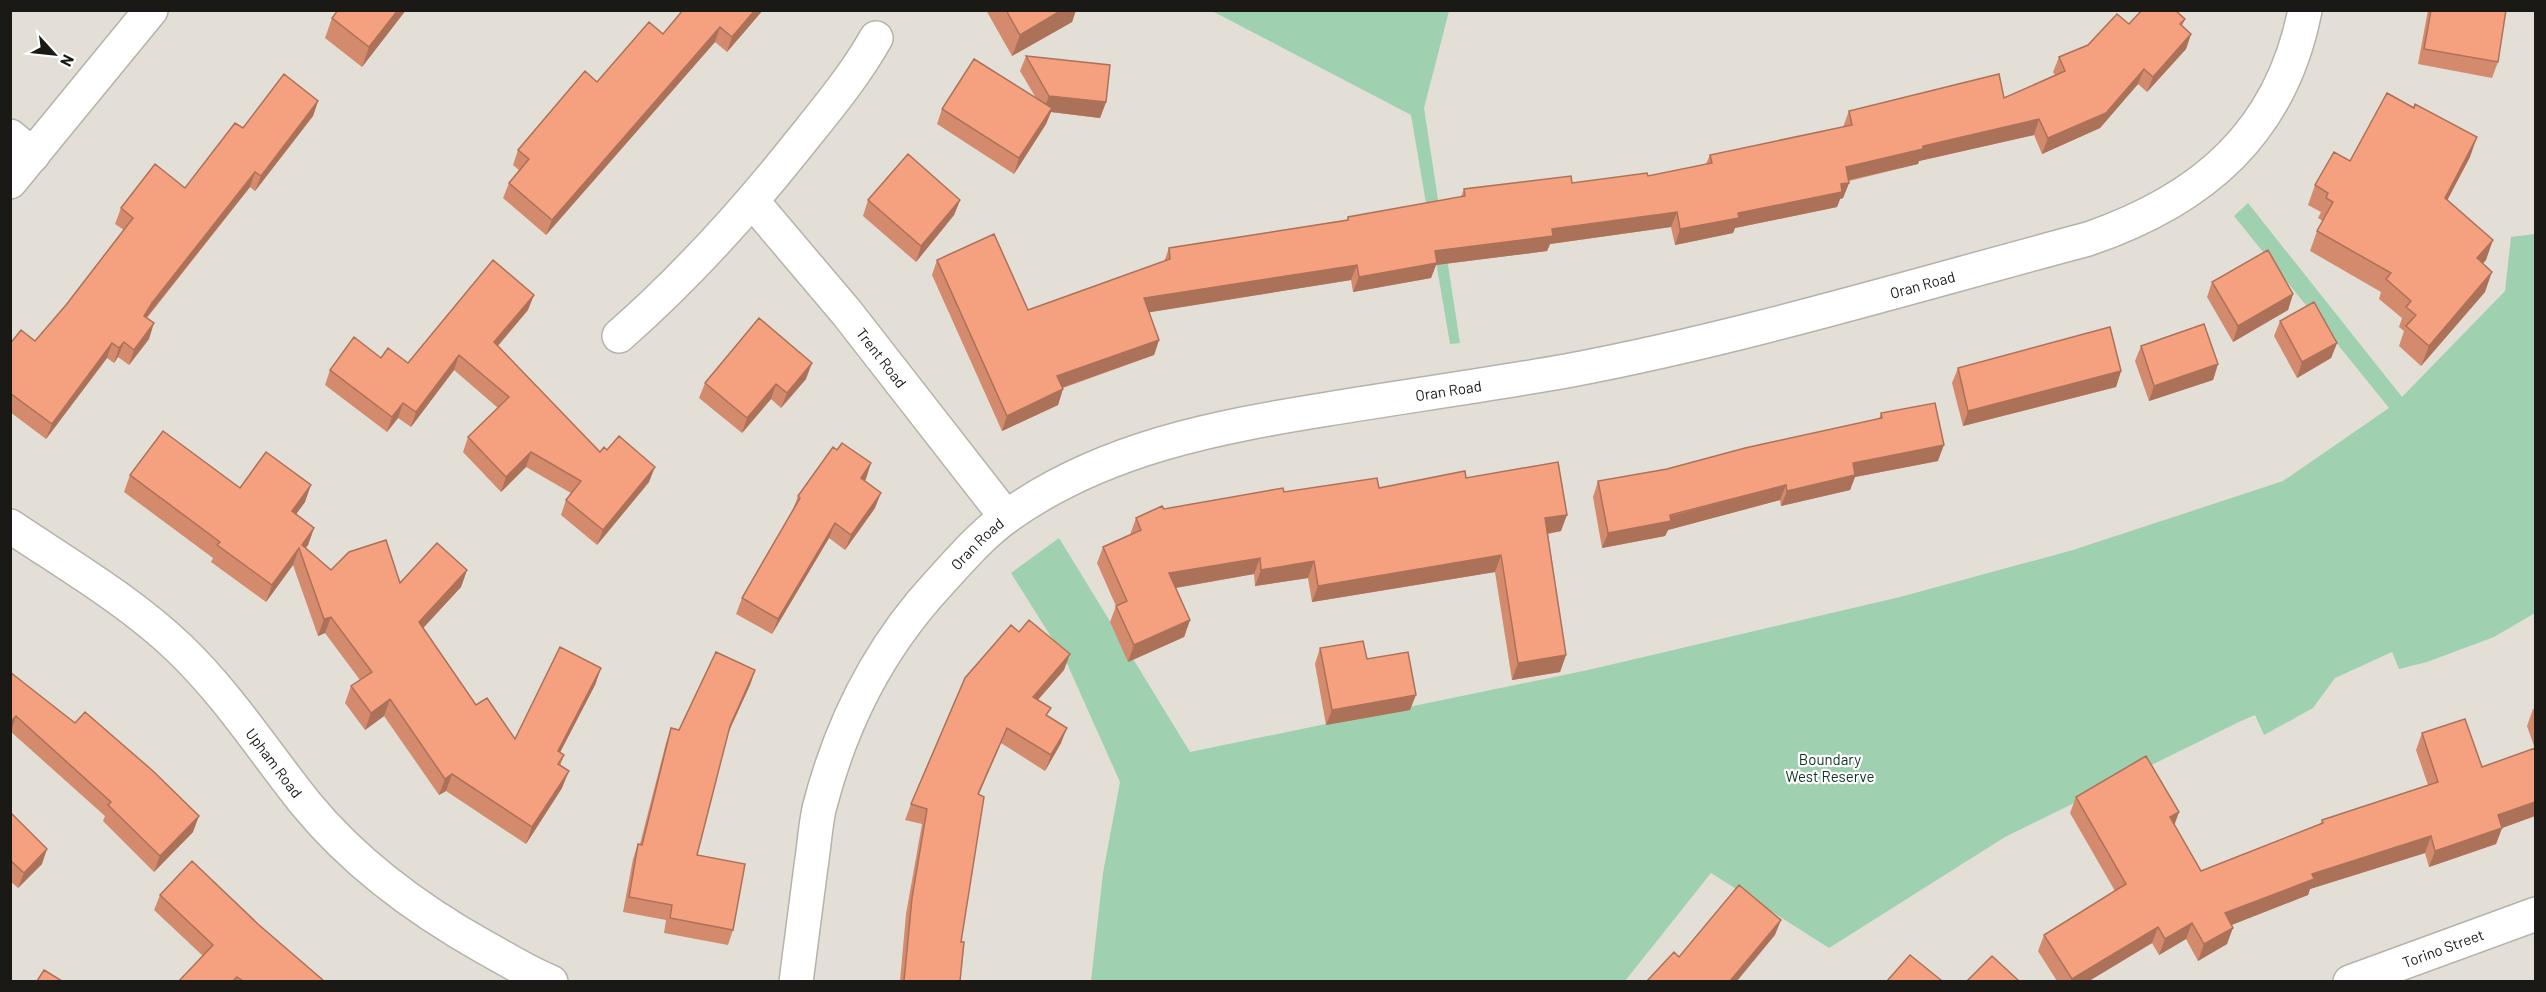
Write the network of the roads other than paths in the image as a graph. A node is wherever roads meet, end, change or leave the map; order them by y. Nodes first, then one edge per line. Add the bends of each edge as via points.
1 (152, 10) edge
2 (2305, 10) edge
3 (876, 38) dead end
4 (22, 145) edge
5 (10, 182) edge
6 (753, 202) junction
7 (620, 336) dead end
8 (1006, 517) junction
9 (10, 526) edge
10 (2535, 914) edge
11 (551, 981) edge
12 (796, 981) edge
13 (2350, 981) edge

1 - 4 street
2 - 8 street, Oran Road via 2283,81 2253,133 2213,172 2124,227 1659,351 1565,371 1197,433 1084,474
3 - 6 street via 856,73
4 - 5 street
6 - 7 street via 661,299
6 - 8 street, Trent Road via 847,313
8 - 12 street, Oran Road via 965,555 897,633 875,666 843,736 819,811
9 - 11 street, Upham Road via 150,622 181,650 241,719 307,805 347,850 392,888 459,933
10 - 13 street, Torino Street

